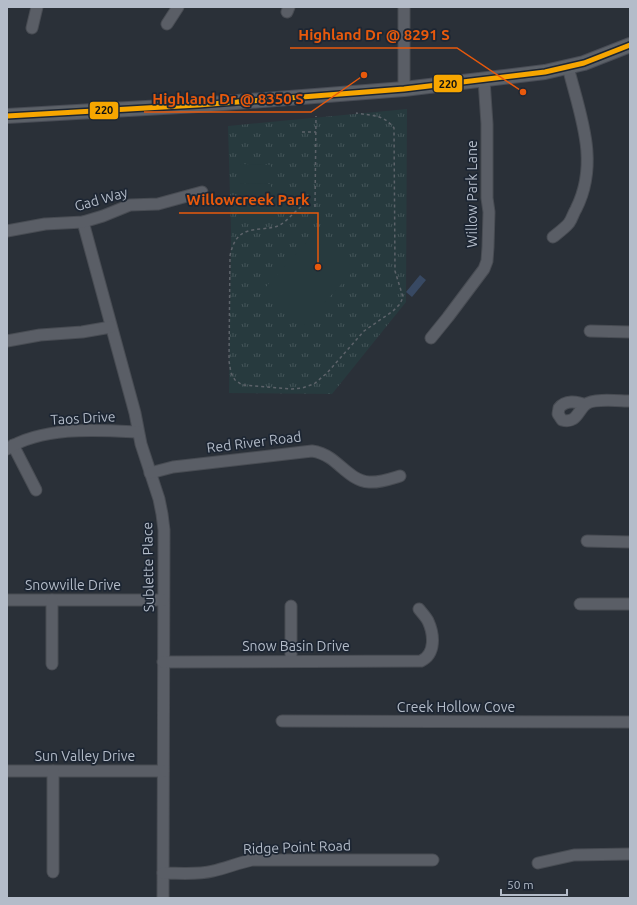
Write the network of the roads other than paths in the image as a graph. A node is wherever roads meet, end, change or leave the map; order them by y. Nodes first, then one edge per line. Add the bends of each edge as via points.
1 (37, 7) edge
2 (178, 7) edge
3 (404, 7) edge
4 (167, 24) dead end
5 (32, 28) dead end
6 (630, 45) edge
7 (568, 67) junction
8 (484, 80) junction
9 (404, 89) junction
10 (7, 116) edge
11 (202, 192) dead end
12 (83, 222) junction
13 (7, 231) edge
14 (553, 237) dead end
15 (111, 327) junction
16 (590, 331) dead end
17 (630, 332) edge
18 (431, 338) dead end
19 (7, 341) edge
20 (630, 401) edge
21 (585, 404) dead end
22 (138, 432) junction
23 (10, 447) edge
24 (150, 473) junction
25 (400, 476) dead end
26 (36, 490) dead end
27 (587, 541) dead end
28 (630, 542) edge
29 (7, 600) edge
30 (52, 600) junction
31 (163, 600) junction
32 (580, 604) dead end
33 (630, 604) edge
34 (291, 606) dead end
35 (419, 609) dead end
36 (291, 661) junction
37 (163, 662) junction
38 (52, 664) dead end
39 (282, 721) dead end
40 (630, 722) edge
41 (7, 771) edge
42 (53, 771) junction
43 (163, 771) junction
44 (630, 854) edge
45 (433, 860) dead end
46 (538, 863) dead end
47 (53, 872) dead end
48 (163, 873) junction
49 (163, 898) edge

1 - 5 street
2 - 4 street
3 - 9 street
6 - 7 main road
7 - 8 main road
7 - 14 street via 588,149 588,164 581,200 569,223
8 - 9 main road
8 - 18 street, Willow Park Lane via 489,212 487,261 484,269
9 - 10 main road
11 - 12 street, Gad Way via 158,204 130,205
12 - 13 street, Gad Way via 45,224
12 - 15 street, Sublette Place
15 - 19 street
15 - 22 street, Sublette Place
16 - 17 street
20 - 21 street via 597,401
22 - 23 street, Taos Drive via 63,432 30,438
22 - 24 street, Sublette Place
23 - 26 street
24 - 25 street, Red River Road via 173,467 312,451 330,457 362,481 383,481
24 - 31 street, Sublette Place via 163,519
27 - 28 street
29 - 30 street, Snowville Drive
30 - 31 street, Snowville Drive
30 - 38 street
31 - 37 street, Sublette Place
32 - 33 street
34 - 36 street
35 - 36 street, Snow Basin Drive via 428,620 432,634 430,652 421,661
36 - 37 street, Snow Basin Drive
37 - 43 street, Sublette Place
39 - 40 street, Creek Hollow Cove
41 - 42 street, Sun Valley Drive
42 - 43 street, Sun Valley Drive
42 - 47 street
43 - 48 street, Sublette Place
44 - 46 street via 574,855
45 - 48 street, Ridge Point Road via 252,860 201,873
48 - 49 street, Sublette Place

